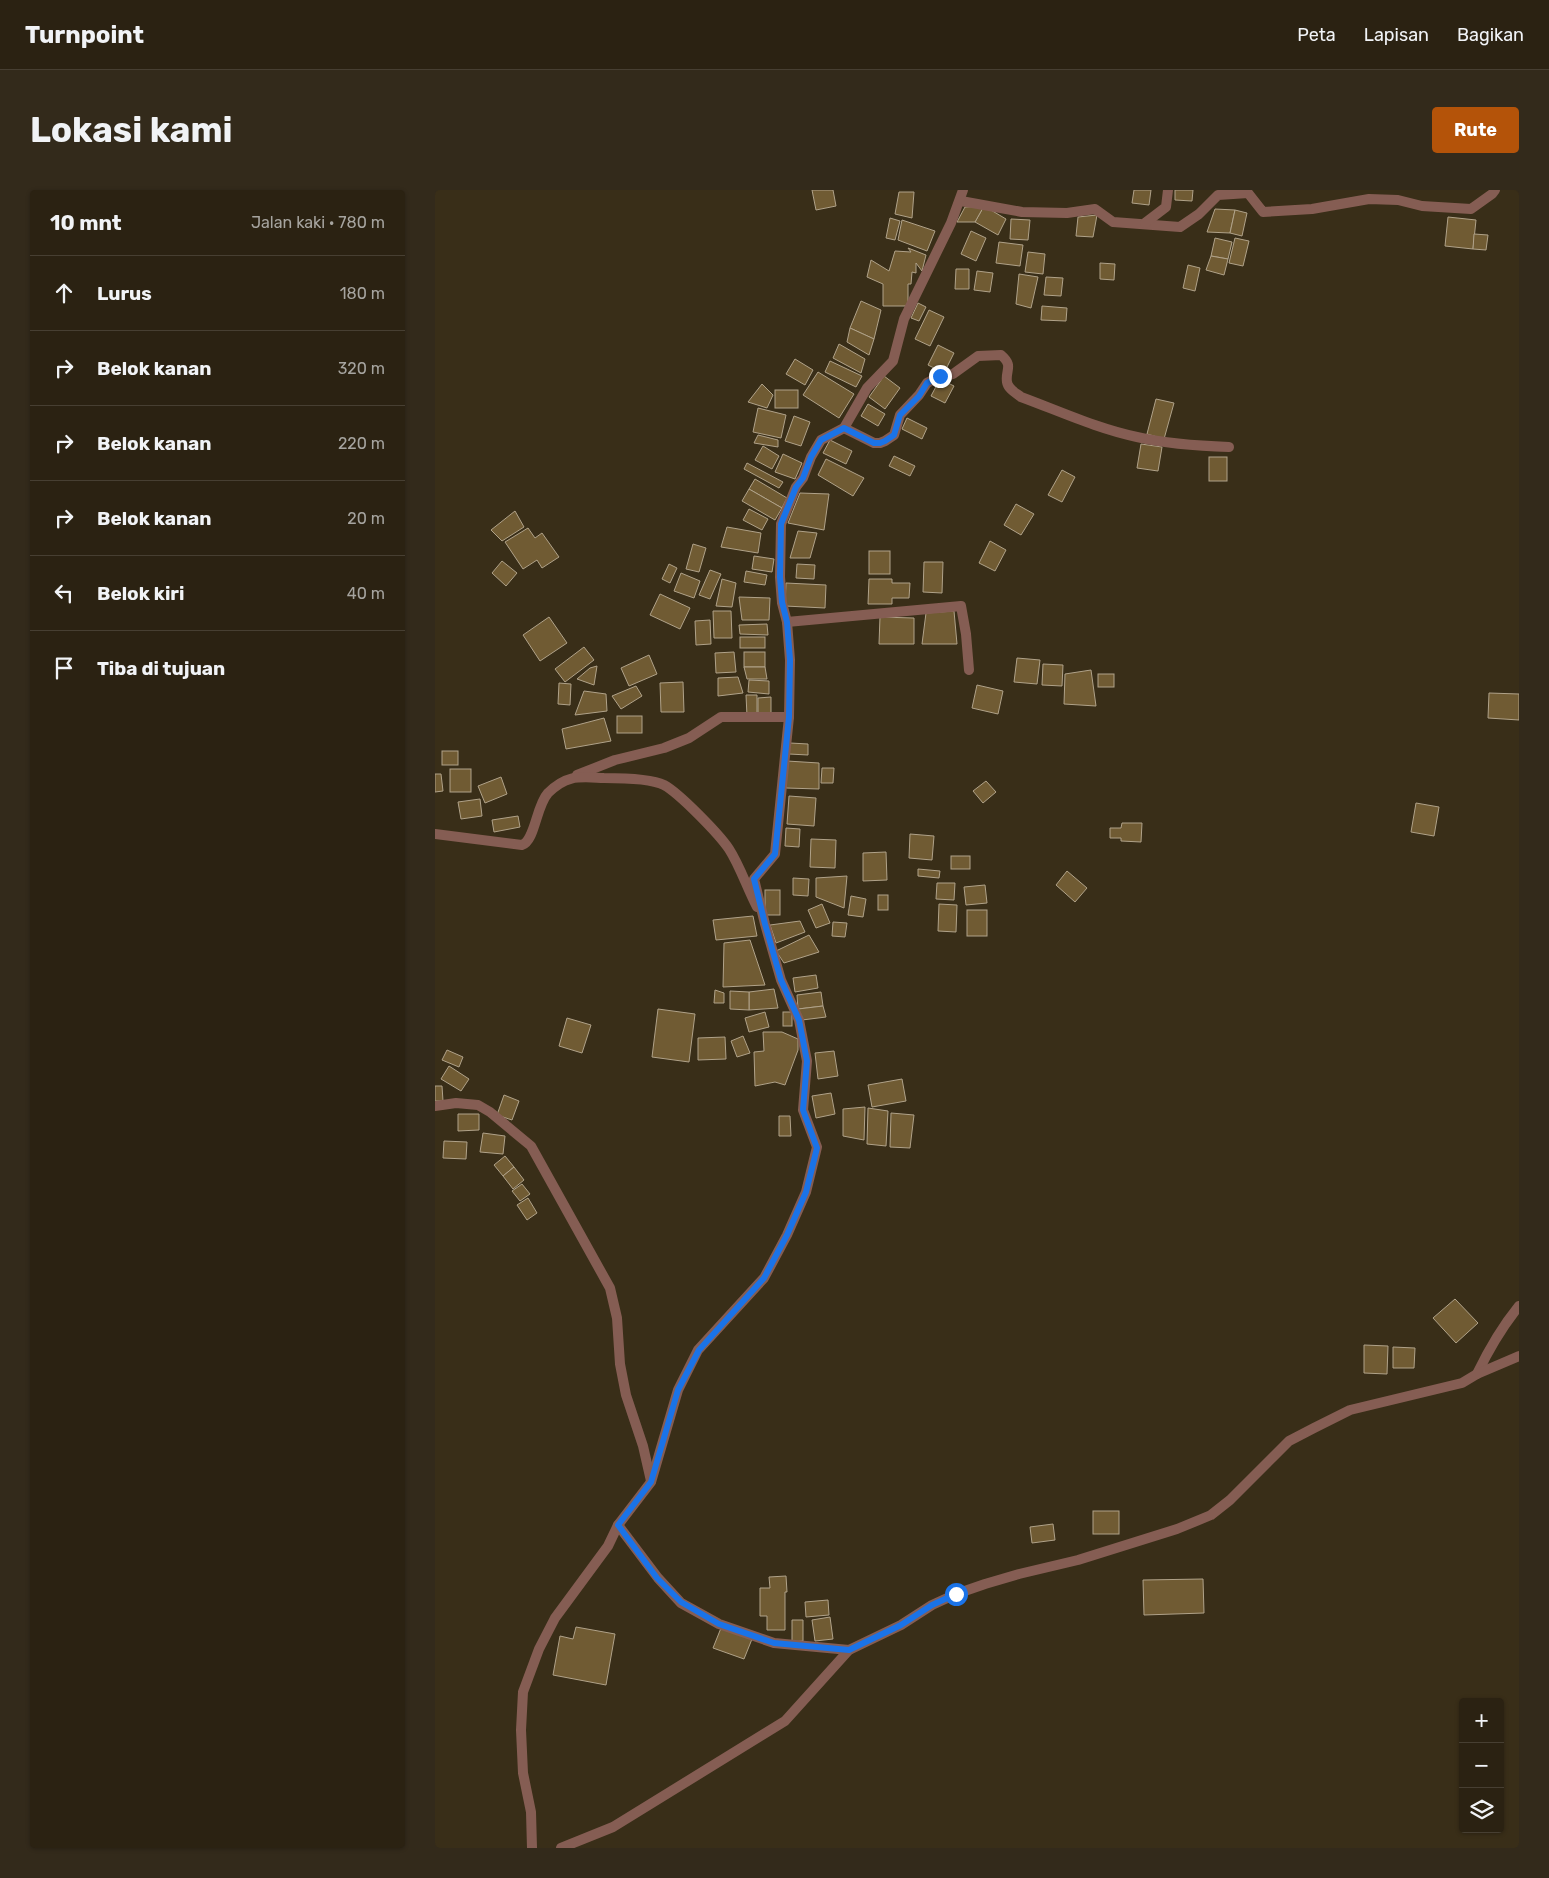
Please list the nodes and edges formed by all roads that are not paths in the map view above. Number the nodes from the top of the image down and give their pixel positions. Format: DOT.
graph roads {
  1 [pos="963,190"];
  2 [pos="1167,190"];
  3 [pos="1495,190"];
  4 [pos="961,201"];
  5 [pos="1145,224"];
  6 [pos="844,428"];
  7 [pos="1229,447"];
  8 [pos="787,622"];
  9 [pos="969,670"];
  10 [pos="789,717"];
  11 [pos="571,777"];
  12 [pos="435,834"];
  13 [pos="765,924"];
  14 [pos="435,1106"];
  15 [pos="1519,1306"];
  16 [pos="1519,1356"];
  17 [pos="1477,1374"];
  18 [pos="651,1482"];
  19 [pos="618,1525"];
  20 [pos="849,1650"];
  21 [pos="532,1848"];
  22 [pos="561,1848"];
  1 -- 4 [label="street"];
  2 -- 5 [label="street"];
  3 -- 5 [label="street"];
  4 -- 5 [label="street"];
  4 -- 6 [label="street"];
  6 -- 7 [label="street"];
  6 -- 8 [label="street"];
  8 -- 9 [label="street"];
  8 -- 10 [label="street"];
  10 -- 11 [label="street"];
  10 -- 13 [label="street"];
  11 -- 12 [label="street"];
  11 -- 13 [label="street"];
  13 -- 18 [label="street"];
  14 -- 18 [label="street"];
  15 -- 17 [label="street"];
  16 -- 17 [label="street"];
  17 -- 20 [label="street"];
  18 -- 19 [label="street"];
  19 -- 20 [label="street"];
  19 -- 21 [label="street"];
  20 -- 22 [label="street"];
}
